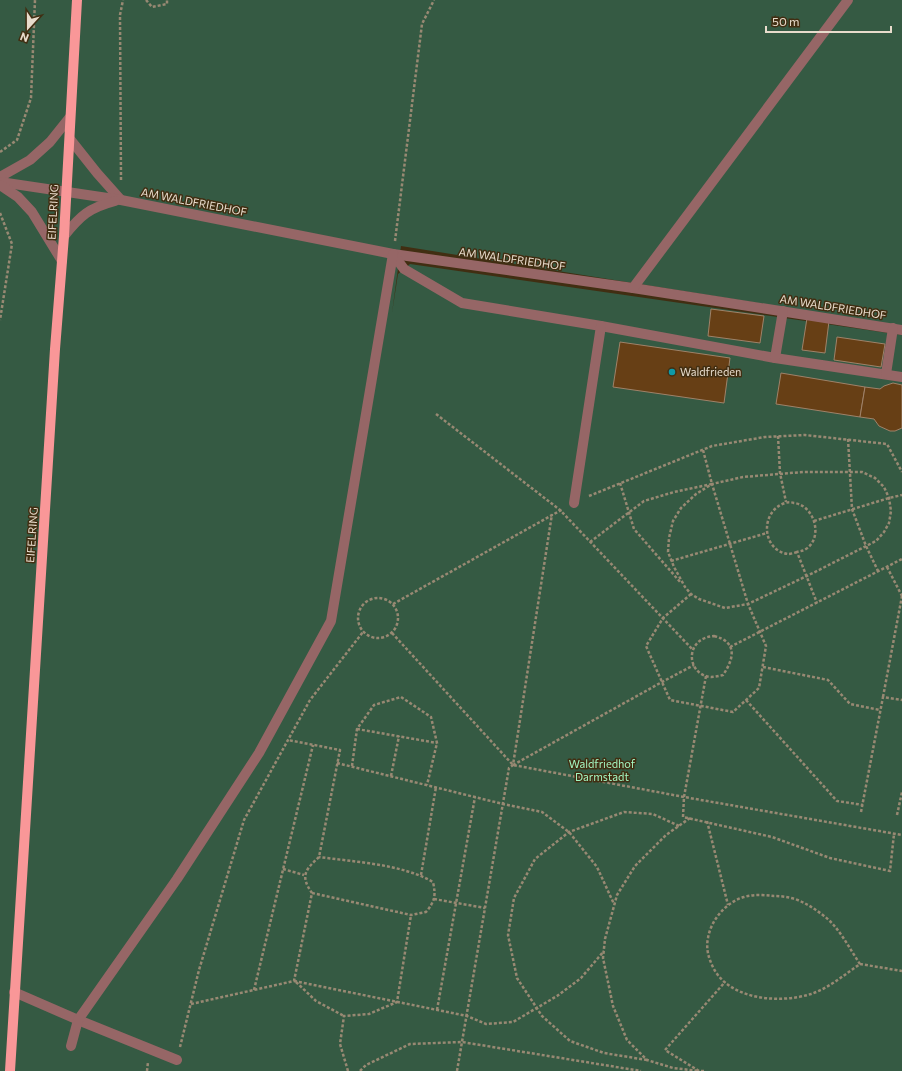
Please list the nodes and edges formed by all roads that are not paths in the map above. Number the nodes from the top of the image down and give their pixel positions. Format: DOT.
graph roads {
  1 [pos="77,0"];
  2 [pos="848,0"];
  3 [pos="70,116"];
  4 [pos="70,139"];
  5 [pos="0,177"];
  6 [pos="0,182"];
  7 [pos="0,185"];
  8 [pos="66,192"];
  9 [pos="121,200"];
  10 [pos="64,236"];
  11 [pos="393,254"];
  12 [pos="62,261"];
  13 [pos="633,288"];
  14 [pos="783,311"];
  15 [pos="601,326"];
  16 [pos="897,329"];
  17 [pos="775,358"];
  18 [pos="886,374"];
  19 [pos="902,377"];
  20 [pos="574,504"];
  21 [pos="14,992"];
  22 [pos="78,1020"];
  23 [pos="71,1046"];
  24 [pos="177,1060"];
  25 [pos="10,1071"];
  1 -- 3 [label="main road, EIFELRING"];
  2 -- 13 [label="street"];
  3 -- 4 [label="main road, EIFELRING"];
  3 -- 5 [label="street"];
  4 -- 8 [label="main road, EIFELRING"];
  4 -- 9 [label="street"];
  6 -- 8 [label="street, AM WALDFRIEDHOF"];
  7 -- 12 [label="street"];
  8 -- 9 [label="street, AM WALDFRIEDHOF"];
  8 -- 10 [label="main road, EIFELRING"];
  9 -- 10 [label="street, AM WALDFRIEDHOF"];
  9 -- 11 [label="street, AM WALDFRIEDHOF"];
  10 -- 12 [label="main road, EIFELRING"];
  11 -- 13 [label="street, AM WALDFRIEDHOF"];
  11 -- 15 [label="street"];
  11 -- 22 [label="street"];
  12 -- 21 [label="main road, EIFELRING"];
  13 -- 14 [label="street, AM WALDFRIEDHOF"];
  14 -- 16 [label="street, AM WALDFRIEDHOF"];
  14 -- 17 [label="street"];
  15 -- 17 [label="street"];
  15 -- 20 [label="street"];
  16 -- 18 [label="street"];
  17 -- 18 [label="street"];
  18 -- 19 [label="street"];
  21 -- 22 [label="street"];
  21 -- 25 [label="main road, EIFELRING"];
  22 -- 23 [label="street"];
  22 -- 24 [label="street"];
}
